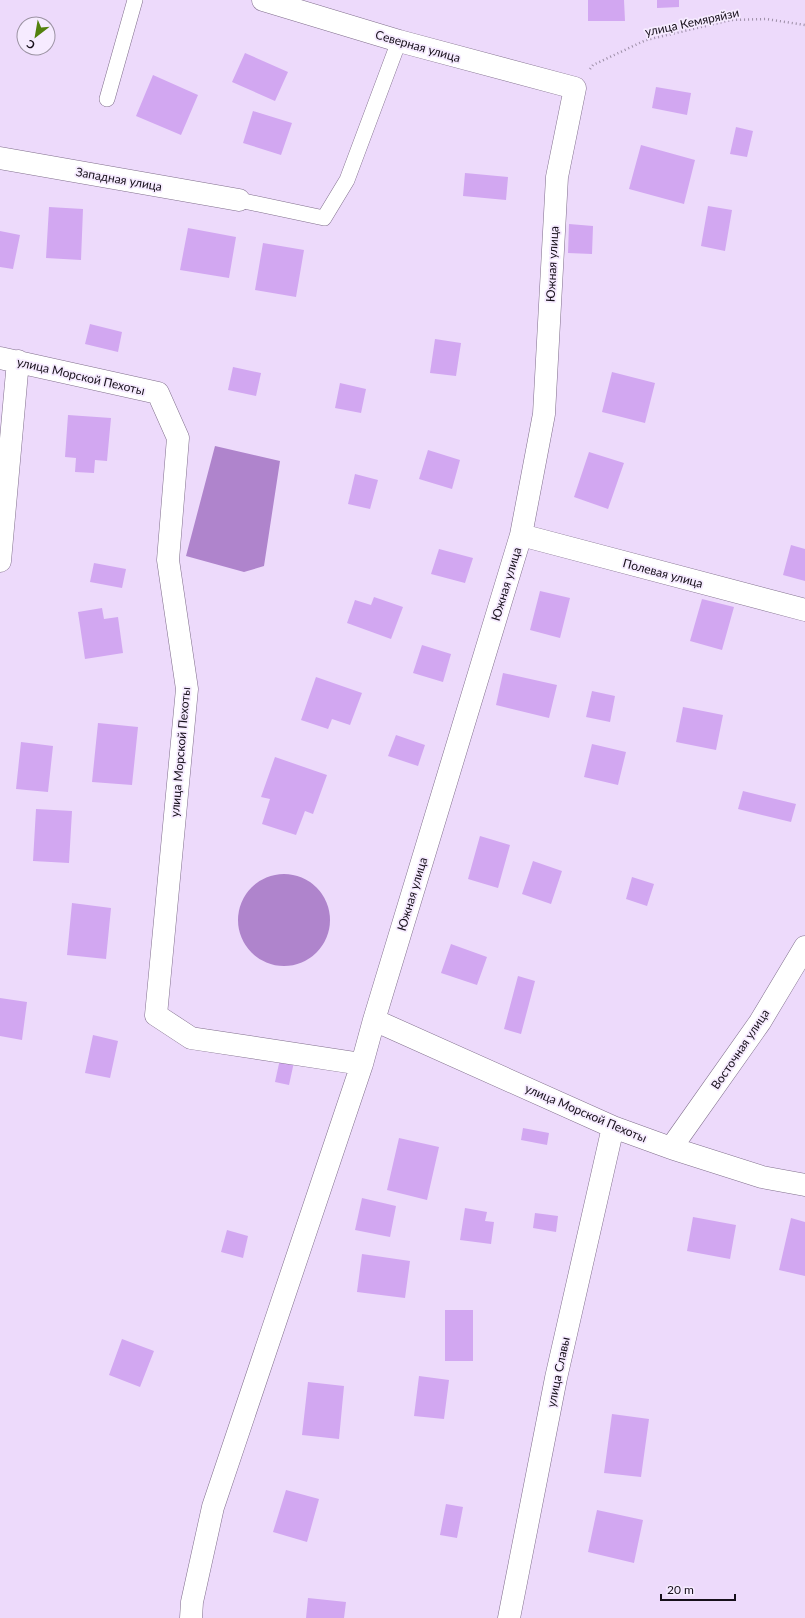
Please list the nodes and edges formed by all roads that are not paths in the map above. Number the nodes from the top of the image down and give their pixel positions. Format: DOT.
graph roads {
  1 [pos="135,0"];
  2 [pos="263,0"];
  3 [pos="399,41"];
  4 [pos="575,88"];
  5 [pos="107,99"];
  6 [pos="0,158"];
  7 [pos="239,200"];
  8 [pos="9,359"];
  9 [pos="521,535"];
  10 [pos="0,561"];
  11 [pos="805,610"];
  12 [pos="805,947"];
  13 [pos="374,1020"];
  14 [pos="362,1064"];
  15 [pos="613,1127"];
  16 [pos="672,1148"];
  17 [pos="805,1185"];
  18 [pos="191,1618"];
  19 [pos="509,1618"];
  1 -- 5 [label="lane"];
  2 -- 3 [label="street, Северная улица"];
  3 -- 4 [label="street, Северная улица"];
  3 -- 7 [label="lane"];
  4 -- 9 [label="street, Южная улица"];
  6 -- 7 [label="street, Западная улица"];
  8 -- 10 [label="street"];
  8 -- 14 [label="street, улица Морской Пехоты"];
  9 -- 11 [label="street, Полевая улица"];
  9 -- 13 [label="street, Южная улица"];
  12 -- 16 [label="street, Восточная улица"];
  13 -- 14 [label="street, Южная улица"];
  13 -- 15 [label="street, улица Морской Пехоты"];
  14 -- 18 [label="street, Южная улица"];
  15 -- 16 [label="street, улица Морской Пехоты"];
  15 -- 19 [label="street, улица Славы"];
  16 -- 17 [label="street, улица Морской Пехоты"];
}
